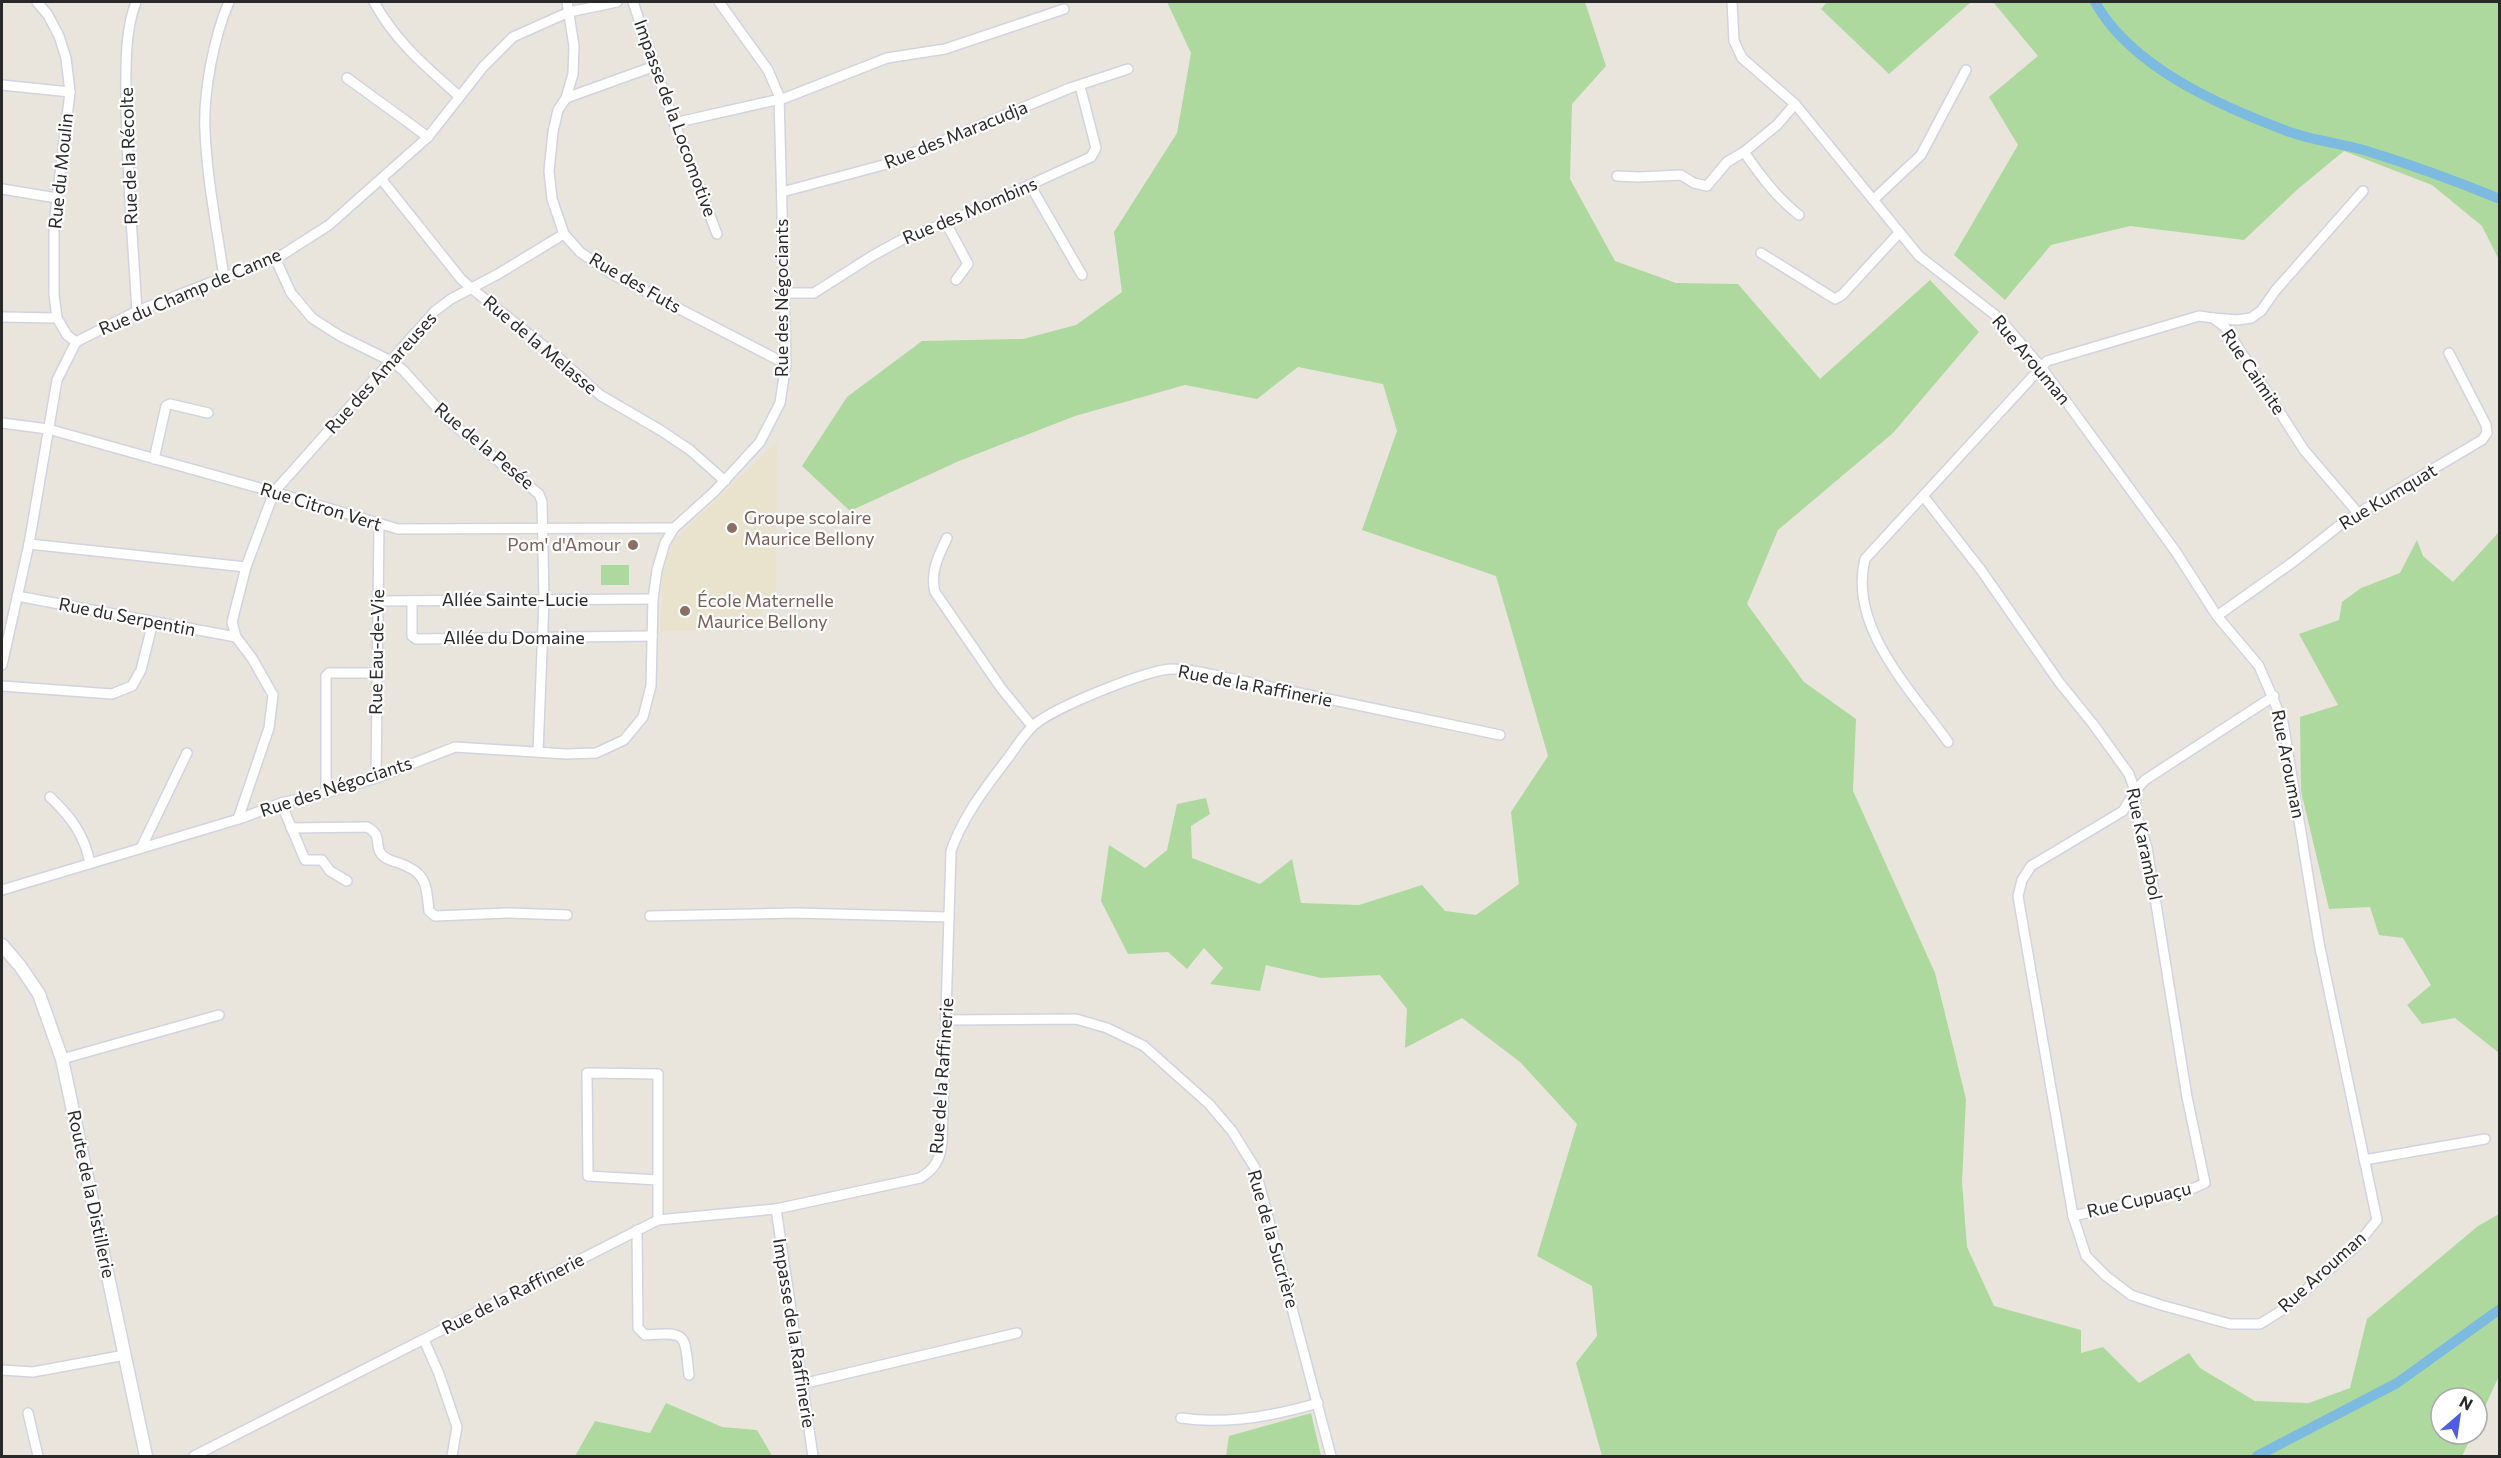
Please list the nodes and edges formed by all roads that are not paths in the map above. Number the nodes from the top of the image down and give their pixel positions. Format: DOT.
graph roads {
  1 [pos="38,2"];
  2 [pos="136,2"];
  3 [pos="229,2"];
  4 [pos="374,2"];
  5 [pos="567,2"];
  6 [pos="617,2"];
  7 [pos="633,2"];
  8 [pos="719,2"];
  9 [pos="1732,2"];
  10 [pos="1064,9"];
  11 [pos="569,12"];
  12 [pos="655,66"];
  13 [pos="1128,69"];
  14 [pos="1966,70"];
  15 [pos="347,78"];
  16 [pos="2,85"];
  17 [pos="1080,86"];
  18 [pos="70,92"];
  19 [pos="459,96"];
  20 [pos="566,98"];
  21 [pos="779,100"];
  22 [pos="1795,104"];
  23 [pos="674,123"];
  24 [pos="428,137"];
  25 [pos="1744,152"];
  26 [pos="1617,176"];
  27 [pos="382,180"];
  28 [pos="1030,185"];
  29 [pos="2,189"];
  30 [pos="2363,191"];
  31 [pos="782,192"];
  32 [pos="57,198"];
  33 [pos="1873,200"];
  34 [pos="1799,215"];
  35 [pos="946,223"];
  36 [pos="564,234"];
  37 [pos="717,234"];
  38 [pos="1899,234"];
  39 [pos="1761,253"];
  40 [pos="275,258"];
  41 [pos="1082,275"];
  42 [pos="224,277"];
  43 [pos="956,280"];
  44 [pos="471,288"];
  45 [pos="784,293"];
  46 [pos="137,311"];
  47 [pos="2,317"];
  48 [pos="57,318"];
  49 [pos="2213,318"];
  50 [pos="75,342"];
  51 [pos="2448,353"];
  52 [pos="391,361"];
  53 [pos="786,364"];
  54 [pos="2041,367"];
  55 [pos="208,413"];
  56 [pos="2,423"];
  57 [pos="48,429"];
  58 [pos="154,459"];
  59 [pos="724,481"];
  60 [pos="274,492"];
  61 [pos="1924,497"];
  62 [pos="2358,513"];
  63 [pos="379,525"];
  64 [pos="674,528"];
  65 [pos="543,529"];
  66 [pos="946,538"];
  67 [pos="29,544"];
  68 [pos="246,567"];
  69 [pos="17,596"];
  70 [pos="653,599"];
  71 [pos="544,600"];
  72 [pos="378,601"];
  73 [pos="412,601"];
  74 [pos="2217,616"];
  75 [pos="153,622"];
  76 [pos="652,636"];
  77 [pos="236,637"];
  78 [pos="543,639"];
  79 [pos="2,664"];
  80 [pos="377,673"];
  81 [pos="2,686"];
  82 [pos="2274,696"];
  83 [pos="1032,726"];
  84 [pos="1500,735"];
  85 [pos="1948,742"];
  86 [pos="538,752"];
  87 [pos="187,753"];
  88 [pos="376,778"];
  89 [pos="2135,791"];
  90 [pos="326,793"];
  91 [pos="50,797"];
  92 [pos="281,803"];
  93 [pos="238,819"];
  94 [pos="291,828"];
  95 [pos="142,846"];
  96 [pos="90,863"];
  97 [pos="347,881"];
  98 [pos="2,890"];
  99 [pos="567,915"];
  100 [pos="650,916"];
  101 [pos="949,917"];
  102 [pos="2,945"];
  103 [pos="219,1015"];
  104 [pos="947,1020"];
  105 [pos="62,1059"];
  106 [pos="2484,1139"];
  107 [pos="2364,1160"];
  108 [pos="658,1180"];
  109 [pos="2205,1184"];
  110 [pos="776,1209"];
  111 [pos="2073,1216"];
  112 [pos="658,1220"];
  113 [pos="638,1230"];
  114 [pos="1017,1333"];
  115 [pos="424,1340"];
  116 [pos="125,1355"];
  117 [pos="2,1370"];
  118 [pos="689,1375"];
  119 [pos="802,1384"];
  120 [pos="1318,1403"];
  121 [pos="28,1413"];
  122 [pos="1181,1418"];
  123 [pos="38,1456"];
  124 [pos="147,1456"];
  125 [pos="194,1456"];
  126 [pos="452,1456"];
  127 [pos="813,1456"];
  128 [pos="1331,1456"];
  1 -- 18 [label="street, Rue du Moulin"];
  2 -- 46 [label="street, Rue de la Récolte"];
  3 -- 42 [label="street"];
  4 -- 19 [label="street"];
  5 -- 11 [label="street, Rue des Futs"];
  6 -- 11 [label="street, Rue du Champ de Canne"];
  7 -- 12 [label="street, Impasse de la Locomotive"];
  8 -- 21 [label="street, Rue des Négociants"];
  9 -- 22 [label="street, Rue Arouman"];
  10 -- 21 [label="street"];
  11 -- 19 [label="street, Rue du Champ de Canne"];
  11 -- 20 [label="street, Rue des Futs"];
  12 -- 20 [label="street"];
  12 -- 23 [label="street, Impasse de la Locomotive"];
  13 -- 17 [label="street, Rue des Maracudja"];
  14 -- 33 [label="street"];
  15 -- 24 [label="street"];
  16 -- 18 [label="street"];
  17 -- 28 [label="street, Rue des Mombins"];
  17 -- 31 [label="street, Rue des Maracudja"];
  18 -- 32 [label="street, Rue du Moulin"];
  19 -- 24 [label="street, Rue du Champ de Canne"];
  20 -- 36 [label="street, Rue des Futs"];
  21 -- 23 [label="street"];
  21 -- 31 [label="street, Rue des Négociants"];
  22 -- 25 [label="street"];
  22 -- 33 [label="street, Rue Arouman"];
  23 -- 37 [label="street, Impasse de la Locomotive"];
  24 -- 27 [label="street, Rue du Champ de Canne"];
  25 -- 26 [label="street"];
  25 -- 34 [label="street"];
  27 -- 40 [label="street, Rue du Champ de Canne"];
  27 -- 44 [label="street, Rue de la Melasse"];
  28 -- 35 [label="street, Rue des Mombins"];
  28 -- 41 [label="street"];
  29 -- 32 [label="street"];
  30 -- 49 [label="street"];
  31 -- 45 [label="street, Rue des Négociants"];
  32 -- 48 [label="street, Rue du Moulin"];
  33 -- 38 [label="street, Rue Arouman"];
  35 -- 43 [label="street"];
  35 -- 45 [label="street, Rue des Mombins"];
  36 -- 44 [label="street, Rue des Amareuses"];
  36 -- 53 [label="street, Rue des Futs"];
  38 -- 39 [label="street"];
  38 -- 54 [label="street, Rue Arouman"];
  40 -- 42 [label="street, Rue du Champ de Canne"];
  40 -- 52 [label="street, Rue de la Pesée"];
  42 -- 46 [label="street, Rue du Champ de Canne"];
  44 -- 52 [label="street, Rue des Amareuses"];
  44 -- 59 [label="street, Rue de la Melasse"];
  45 -- 53 [label="street, Rue des Négociants"];
  46 -- 50 [label="street, Rue du Champ de Canne"];
  47 -- 48 [label="street"];
  48 -- 50 [label="street"];
  49 -- 54 [label="street, Rue Caimite"];
  49 -- 62 [label="street, Rue Caimite"];
  50 -- 57 [label="street"];
  51 -- 62 [label="street, Rue Kumquat"];
  52 -- 60 [label="street, Rue des Amareuses"];
  52 -- 65 [label="street, Rue de la Pesée"];
  53 -- 59 [label="street, Rue des Négociants"];
  54 -- 61 [label="street"];
  54 -- 74 [label="street, Rue Arouman"];
  55 -- 58 [label="street"];
  56 -- 57 [label="street, Rue Citron Vert"];
  57 -- 58 [label="street, Rue Citron Vert"];
  57 -- 67 [label="street"];
  58 -- 60 [label="street, Rue Citron Vert"];
  59 -- 64 [label="street, Rue des Négociants"];
  60 -- 63 [label="street, Rue Citron Vert"];
  60 -- 68 [label="street"];
  61 -- 85 [label="street"];
  61 -- 89 [label="street, Rue Karambol"];
  62 -- 74 [label="street, Rue Kumquat"];
  63 -- 65 [label="street, Rue Citron Vert"];
  63 -- 72 [label="street, Rue Eau-de-Vie"];
  64 -- 65 [label="street, Rue Citron Vert"];
  64 -- 70 [label="street, Rue des Négociants"];
  65 -- 71 [label="street, Rue de la Pesée"];
  66 -- 83 [label="street"];
  67 -- 68 [label="street"];
  67 -- 69 [label="street"];
  68 -- 77 [label="street"];
  69 -- 75 [label="street, Rue du Serpentin"];
  69 -- 79 [label="street"];
  70 -- 71 [label="street, Allée Sainte-Lucie"];
  70 -- 76 [label="street, Rue des Négociants"];
  71 -- 73 [label="street, Allée Sainte-Lucie"];
  71 -- 78 [label="street, Rue de la Pesée"];
  72 -- 73 [label="street, Allée Sainte-Lucie"];
  72 -- 80 [label="street, Rue Eau-de-Vie"];
  73 -- 78 [label="street, Allée du Domaine"];
  74 -- 82 [label="street, Rue Arouman"];
  75 -- 77 [label="street, Rue du Serpentin"];
  75 -- 81 [label="street"];
  76 -- 78 [label="street, Allée du Domaine"];
  76 -- 86 [label="street, Rue des Négociants"];
  77 -- 93 [label="street"];
  78 -- 86 [label="street, Rue de la Pesée"];
  80 -- 88 [label="street, Rue Eau-de-Vie"];
  80 -- 90 [label="street"];
  82 -- 89 [label="street, Rue Arouman"];
  82 -- 107 [label="street, Rue Arouman"];
  83 -- 84 [label="street, Rue de la Raffinerie"];
  83 -- 101 [label="street, Rue de la Raffinerie"];
  86 -- 88 [label="street, Rue des Négociants"];
  87 -- 95 [label="street"];
  88 -- 90 [label="street, Rue des Négociants"];
  89 -- 109 [label="street, Rue Karambol"];
  89 -- 111 [label="street, Rue Arouman"];
  90 -- 92 [label="street, Rue des Négociants"];
  91 -- 96 [label="street"];
  92 -- 93 [label="street, Rue des Négociants"];
  92 -- 94 [label="street"];
  93 -- 95 [label="street, Rue des Négociants"];
  94 -- 97 [label="street"];
  94 -- 99 [label="street"];
  95 -- 96 [label="street, Rue des Négociants"];
  96 -- 98 [label="street, Rue des Négociants"];
  100 -- 101 [label="street"];
  101 -- 104 [label="street, Rue de la Raffinerie"];
  102 -- 105 [label="street, Route de la Distillerie"];
  103 -- 105 [label="street"];
  104 -- 110 [label="street, Rue de la Raffinerie"];
  104 -- 120 [label="street, Rue de la Sucrière"];
  105 -- 116 [label="street, Route de la Distillerie"];
  106 -- 107 [label="street"];
  107 -- 111 [label="street, Rue Arouman"];
  108 -- 108 [label="street"];
  108 -- 112 [label="street"];
  109 -- 111 [label="street, Rue Cupuaçu"];
  110 -- 112 [label="street, Rue de la Raffinerie"];
  110 -- 119 [label="street, Impasse de la Raffinerie"];
  112 -- 113 [label="street, Rue de la Raffinerie"];
  113 -- 115 [label="street, Rue de la Raffinerie"];
  113 -- 118 [label="street"];
  114 -- 119 [label="street"];
  115 -- 125 [label="street, Rue de la Raffinerie"];
  115 -- 126 [label="street"];
  116 -- 117 [label="street"];
  116 -- 124 [label="street, Route de la Distillerie"];
  119 -- 127 [label="street, Impasse de la Raffinerie"];
  120 -- 122 [label="street"];
  120 -- 128 [label="street, Rue de la Sucrière"];
  121 -- 123 [label="street"];
}
